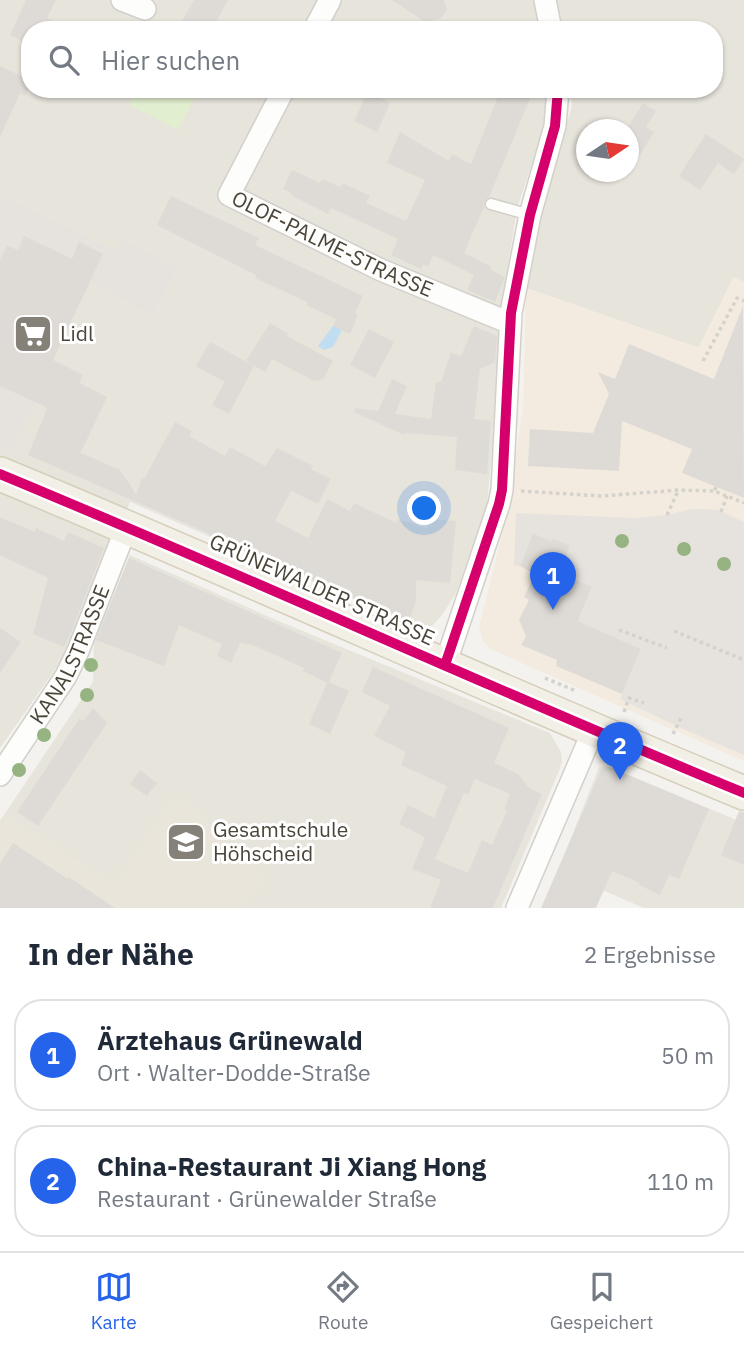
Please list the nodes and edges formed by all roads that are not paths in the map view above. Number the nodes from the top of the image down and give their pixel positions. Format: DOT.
graph roads {
  1 [pos="122,0"];
  2 [pos="330,0"];
  3 [pos="545,0"];
  4 [pos="145,9"];
  5 [pos="319,21"];
  6 [pos="549,21"];
  7 [pos="279,98"];
  8 [pos="557,98"];
  9 [pos="491,204"];
  10 [pos="530,215"];
  11 [pos="510,323"];
  12 [pos="0,474"];
  13 [pos="127,526"];
  14 [pos="445,665"];
  15 [pos="593,731"];
  16 [pos="0,775"];
  17 [pos="744,793"];
  18 [pos="517,908"];
  1 -- 4 [label="street"];
  2 -- 5 [label="street"];
  3 -- 6 [label="street"];
  7 -- 11 [label="street, OLOF-PALME-STRASSE"];
  8 -- 10 [label="street"];
  9 -- 10 [label="lane"];
  10 -- 11 [label="street"];
  11 -- 14 [label="street"];
  12 -- 13 [label="main road, GRÜNEWALDER STRASSE"];
  13 -- 14 [label="main road, GRÜNEWALDER STRASSE"];
  13 -- 16 [label="street, KANALSTRASSE"];
  14 -- 15 [label="main road, GRÜNEWALDER STRASSE"];
  15 -- 17 [label="main road, GRÜNEWALDER STRASSE"];
  15 -- 18 [label="street"];
}
